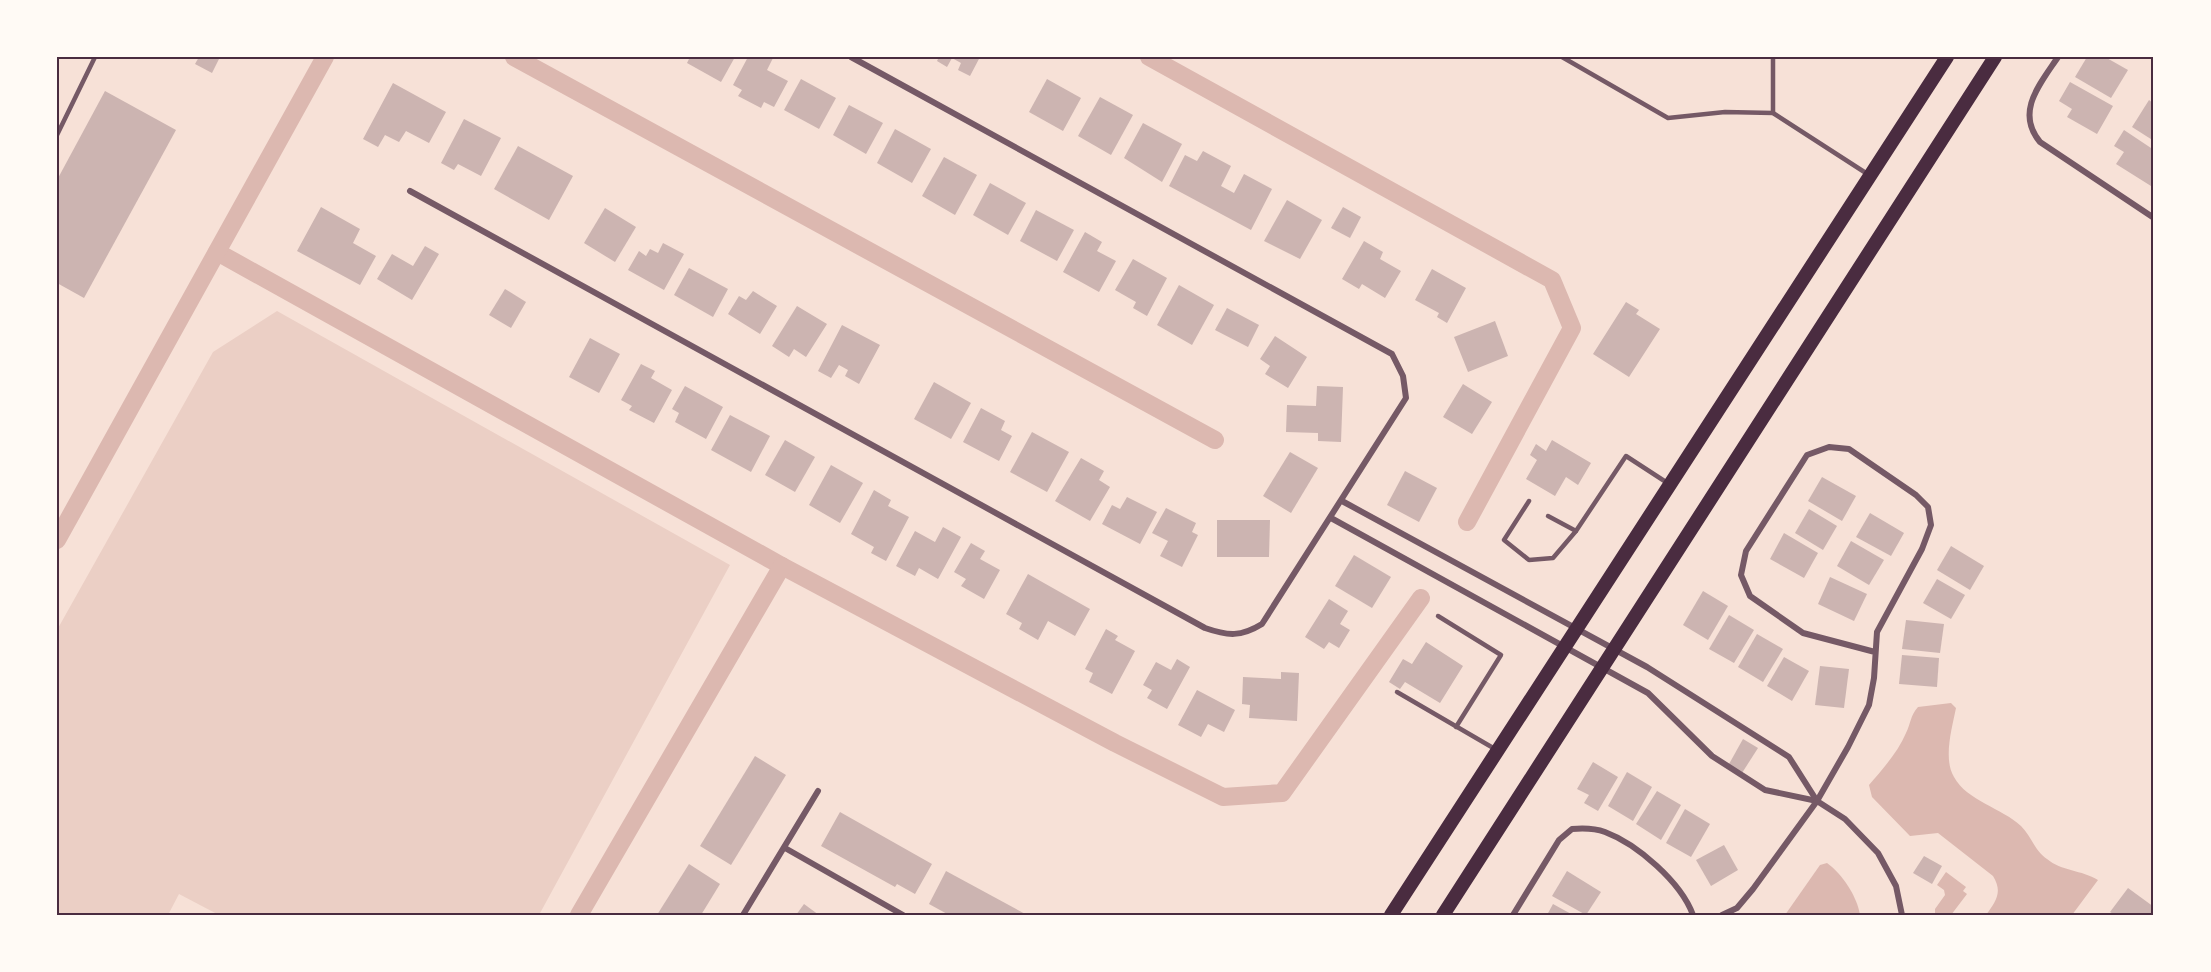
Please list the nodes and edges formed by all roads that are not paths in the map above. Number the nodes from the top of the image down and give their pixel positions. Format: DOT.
graph roads {
  1 [pos="95,57"];
  2 [pos="851,57"];
  3 [pos="1562,57"];
  4 [pos="1773,57"];
  5 [pos="1947,57"];
  6 [pos="1995,57"];
  7 [pos="2058,57"];
  8 [pos="1773,113"];
  9 [pos="57,135"];
  10 [pos="1871,177"];
  11 [pos="410,191"];
  12 [pos="2154,218"];
  13 [pos="1671,485"];
  14 [pos="1342,501"];
  15 [pos="1529,501"];
  16 [pos="1548,516"];
  17 [pos="1331,518"];
  18 [pos="1576,531"];
  19 [pos="1438,616"];
  20 [pos="1578,628"];
  21 [pos="1566,646"];
  22 [pos="1614,648"];
  23 [pos="1875,652"];
  24 [pos="1602,667"];
  25 [pos="1397,692"];
  26 [pos="1456,727"];
  27 [pos="1498,751"];
  28 [pos="818,791"];
  29 [pos="1817,801"];
  30 [pos="785,848"];
  31 [pos="743,915"];
  32 [pos="903,915"];
  33 [pos="1391,915"];
  34 [pos="1443,915"];
  35 [pos="1513,915"];
  36 [pos="1693,915"];
  37 [pos="1722,915"];
  38 [pos="1902,915"];
  1 -- 9 [label="lane"];
  2 -- 14 [label="street"];
  3 -- 8 [label="lane"];
  4 -- 8 [label="lane"];
  5 -- 10 [label="main road"];
  6 -- 22 [label="main road"];
  7 -- 12 [label="street"];
  8 -- 10 [label="lane"];
  10 -- 13 [label="main road"];
  11 -- 17 [label="street"];
  13 -- 18 [label="lane"];
  13 -- 20 [label="main road"];
  14 -- 17 [label="street"];
  14 -- 20 [label="street"];
  15 -- 18 [label="lane"];
  16 -- 18 [label="lane"];
  17 -- 21 [label="street"];
  19 -- 26 [label="lane"];
  20 -- 21 [label="main road"];
  20 -- 22 [label="street"];
  21 -- 24 [label="street"];
  21 -- 27 [label="main road"];
  22 -- 24 [label="main road"];
  22 -- 29 [label="street"];
  23 -- 23 [label="street"];
  23 -- 29 [label="street"];
  24 -- 29 [label="street"];
  24 -- 34 [label="main road"];
  25 -- 26 [label="lane"];
  26 -- 27 [label="lane"];
  27 -- 33 [label="main road"];
  28 -- 30 [label="street"];
  29 -- 37 [label="street"];
  29 -- 38 [label="street"];
  30 -- 31 [label="street"];
  30 -- 32 [label="street"];
  35 -- 36 [label="street"];
}
